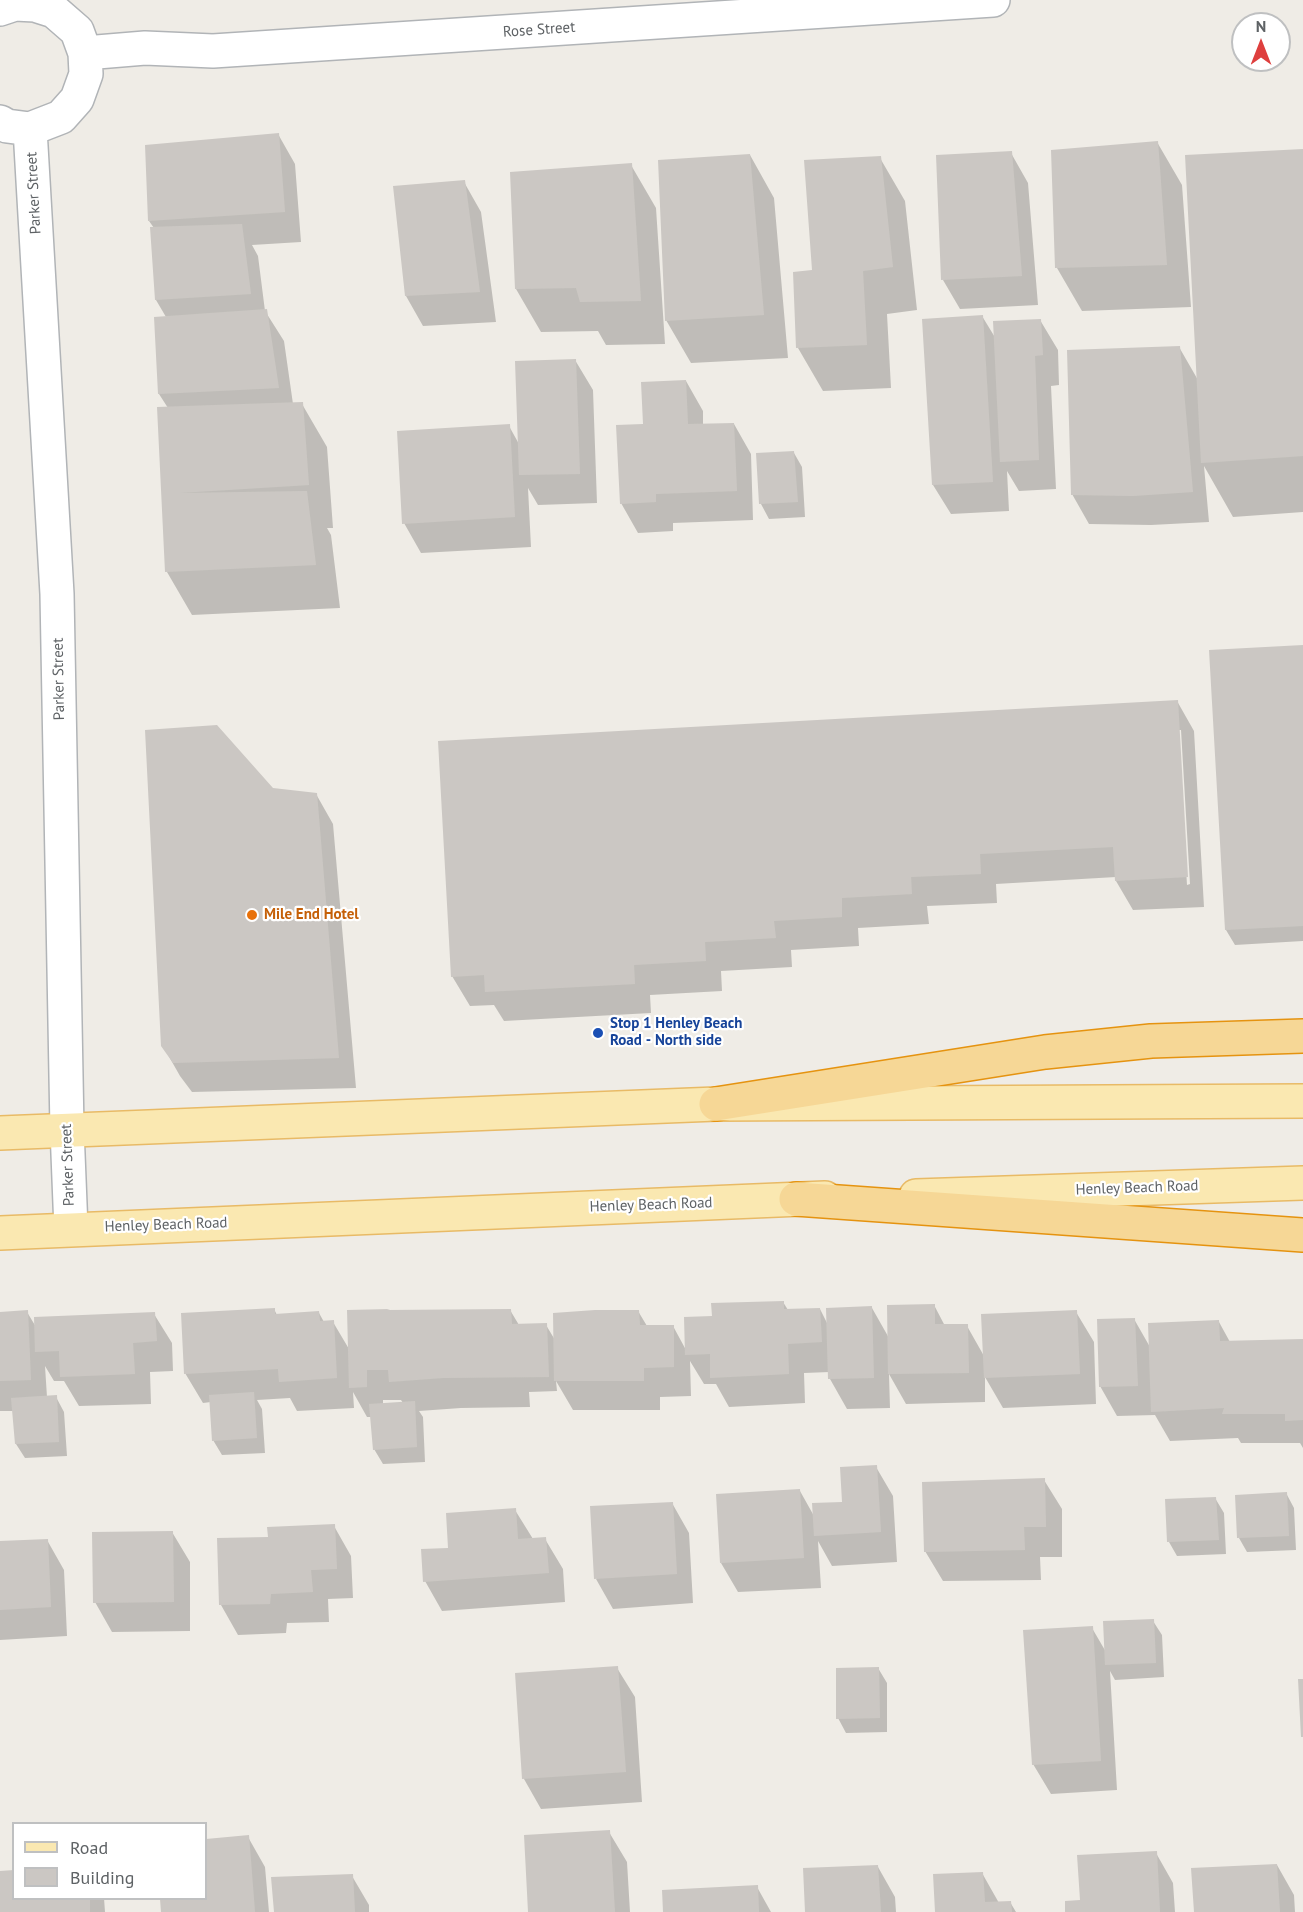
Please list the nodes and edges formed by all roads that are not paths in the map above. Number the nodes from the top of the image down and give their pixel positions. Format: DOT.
graph roads {
  1 [pos="993,0"];
  2 [pos="10,4"];
  3 [pos="85,53"];
  4 [pos="15,125"];
  5 [pos="1303,1036"];
  6 [pos="1303,1101"];
  7 [pos="716,1104"];
  8 [pos="67,1129"];
  9 [pos="0,1132"];
  10 [pos="1303,1183"];
  11 [pos="796,1199"];
  12 [pos="71,1229"];
  13 [pos="0,1233"];
  14 [pos="1303,1235"];
  1 -- 3 [label="street, Rose Street"];
  2 -- 3 [label="street"];
  3 -- 4 [label="street"];
  4 -- 8 [label="street, Parker Street"];
  5 -- 7 [label="highway"];
  6 -- 7 [label="main road"];
  7 -- 8 [label="main road"];
  8 -- 9 [label="main road"];
  8 -- 12 [label="street, Parker Street"];
  10 -- 11 [label="main road, Henley Beach Road"];
  11 -- 12 [label="main road, Henley Beach Road"];
  11 -- 14 [label="highway"];
  12 -- 13 [label="main road, Henley Beach Road"];
}
